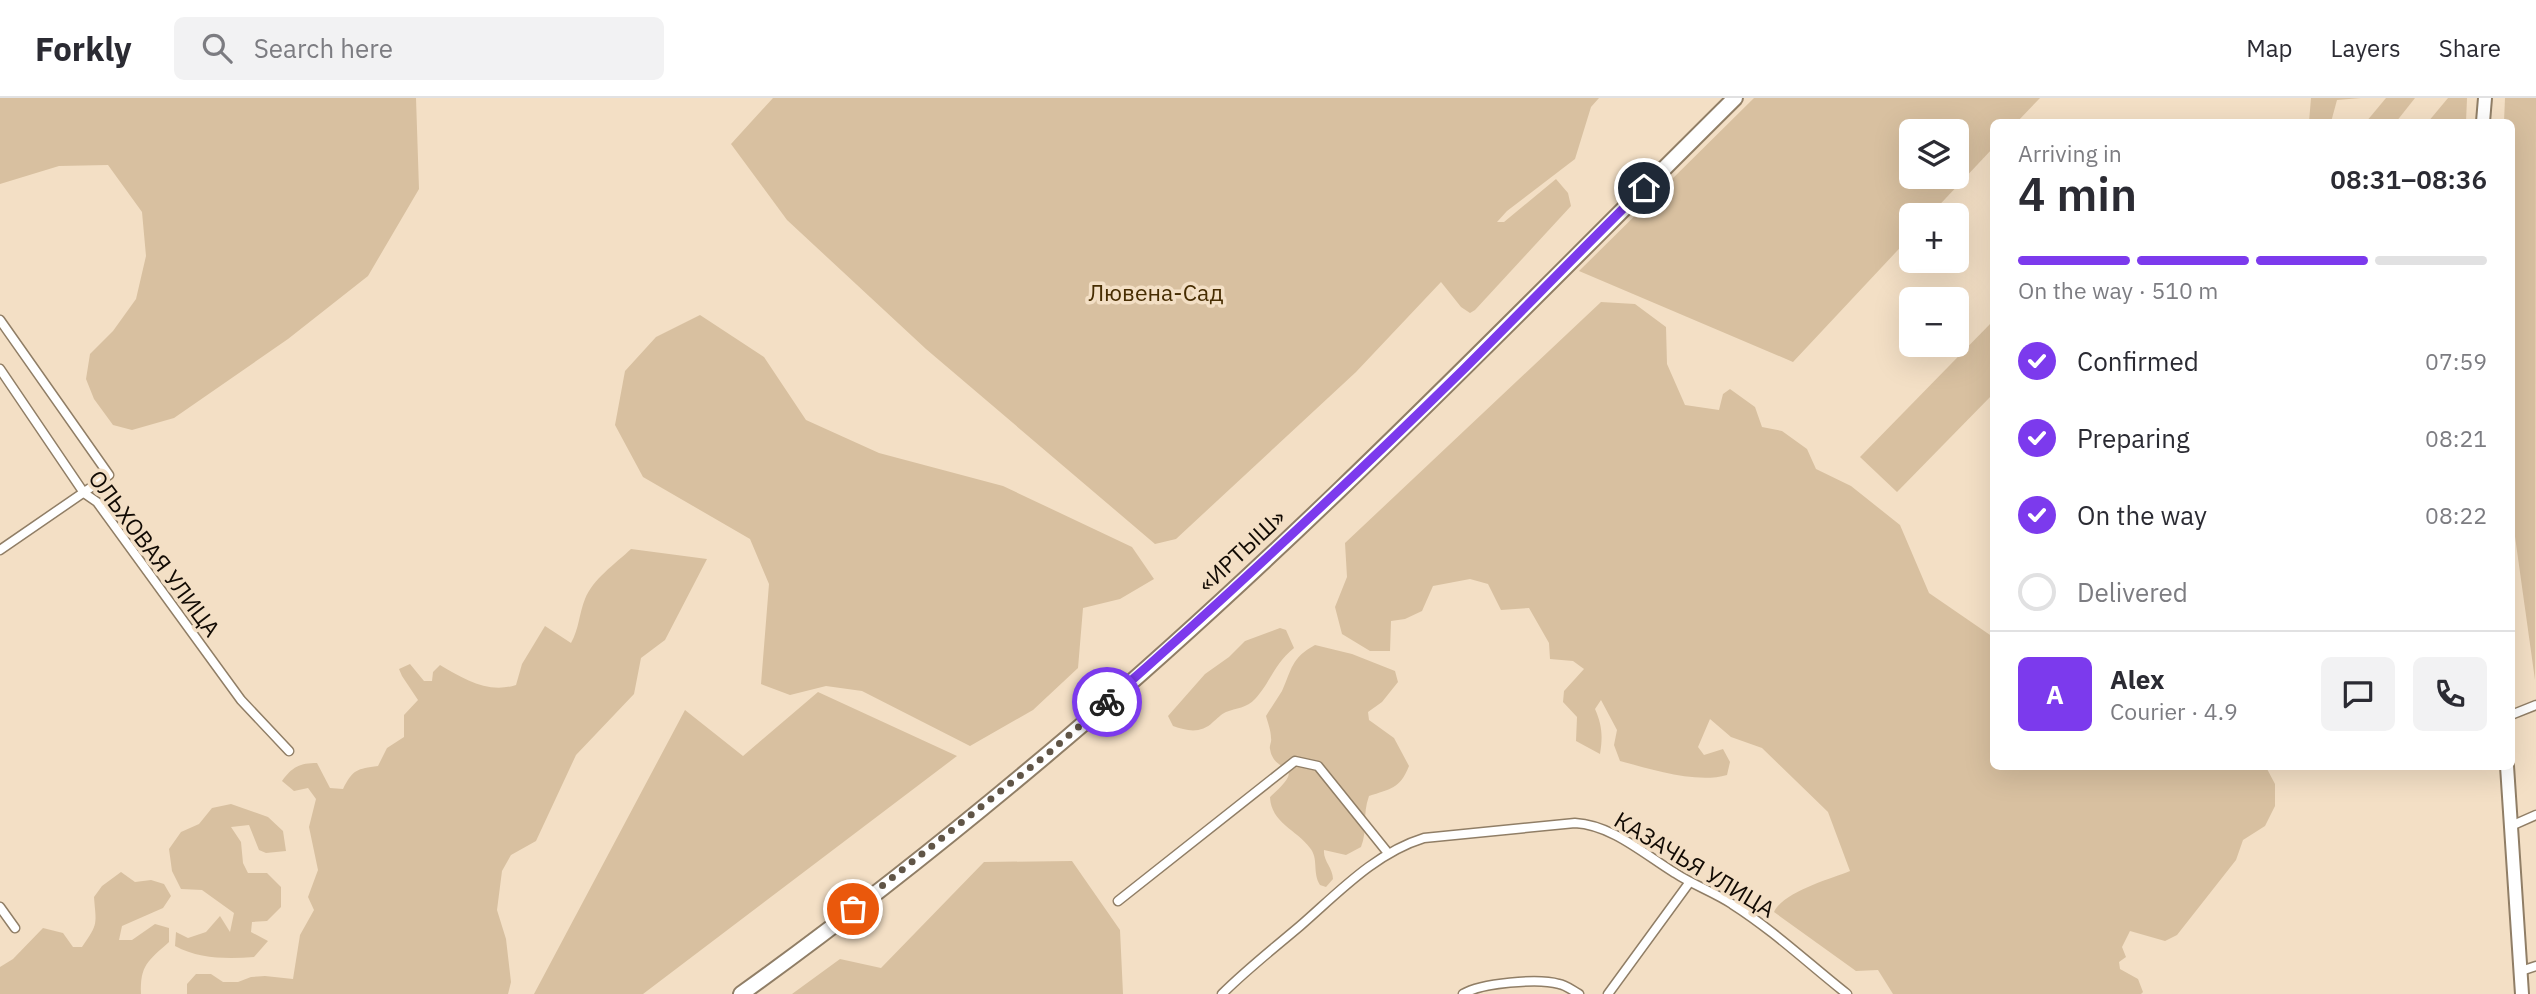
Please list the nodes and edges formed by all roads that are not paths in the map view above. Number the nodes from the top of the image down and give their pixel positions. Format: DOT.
graph roads {
  1 [pos="1735,98"];
  2 [pos="2485,98"];
  3 [pos="2483,119"];
  4 [pos="0,320"];
  5 [pos="0,369"];
  6 [pos="84,493"];
  7 [pos="0,550"];
  8 [pos="2536,705"];
  9 [pos="2515,713"];
  10 [pos="289,751"];
  11 [pos="2507,770"];
  12 [pos="2536,816"];
  13 [pos="2511,827"];
  14 [pos="1388,853"];
  15 [pos="1689,883"];
  16 [pos="1118,901"];
  17 [pos="0,907"];
  18 [pos="15,928"];
  19 [pos="2536,965"];
  20 [pos="2521,971"];
  21 [pos="741,994"];
  22 [pos="1222,994"];
  23 [pos="1463,994"];
  24 [pos="1579,994"];
  25 [pos="1608,994"];
  26 [pos="1847,994"];
  27 [pos="2522,994"];
  1 -- 21 [label="highway, «ИРТЫШ»"];
  2 -- 3 [label="main road"];
  4 -- 6 [label="street"];
  5 -- 6 [label="street, ОЛЬХОВАЯ УЛИЦА"];
  6 -- 7 [label="street"];
  6 -- 10 [label="street, ОЛЬХОВАЯ УЛИЦА"];
  8 -- 9 [label="street"];
  11 -- 13 [label="main road"];
  12 -- 13 [label="street"];
  13 -- 20 [label="main road"];
  14 -- 15 [label="street, КАЗАЧЬЯ УЛИЦА"];
  14 -- 16 [label="street"];
  14 -- 22 [label="street, КАЗАЧЬЯ УЛИЦА"];
  15 -- 25 [label="street"];
  15 -- 26 [label="street, КАЗАЧЬЯ УЛИЦА"];
  17 -- 18 [label="street"];
  19 -- 20 [label="street"];
  20 -- 27 [label="main road"];
  23 -- 24 [label="street"];
}
